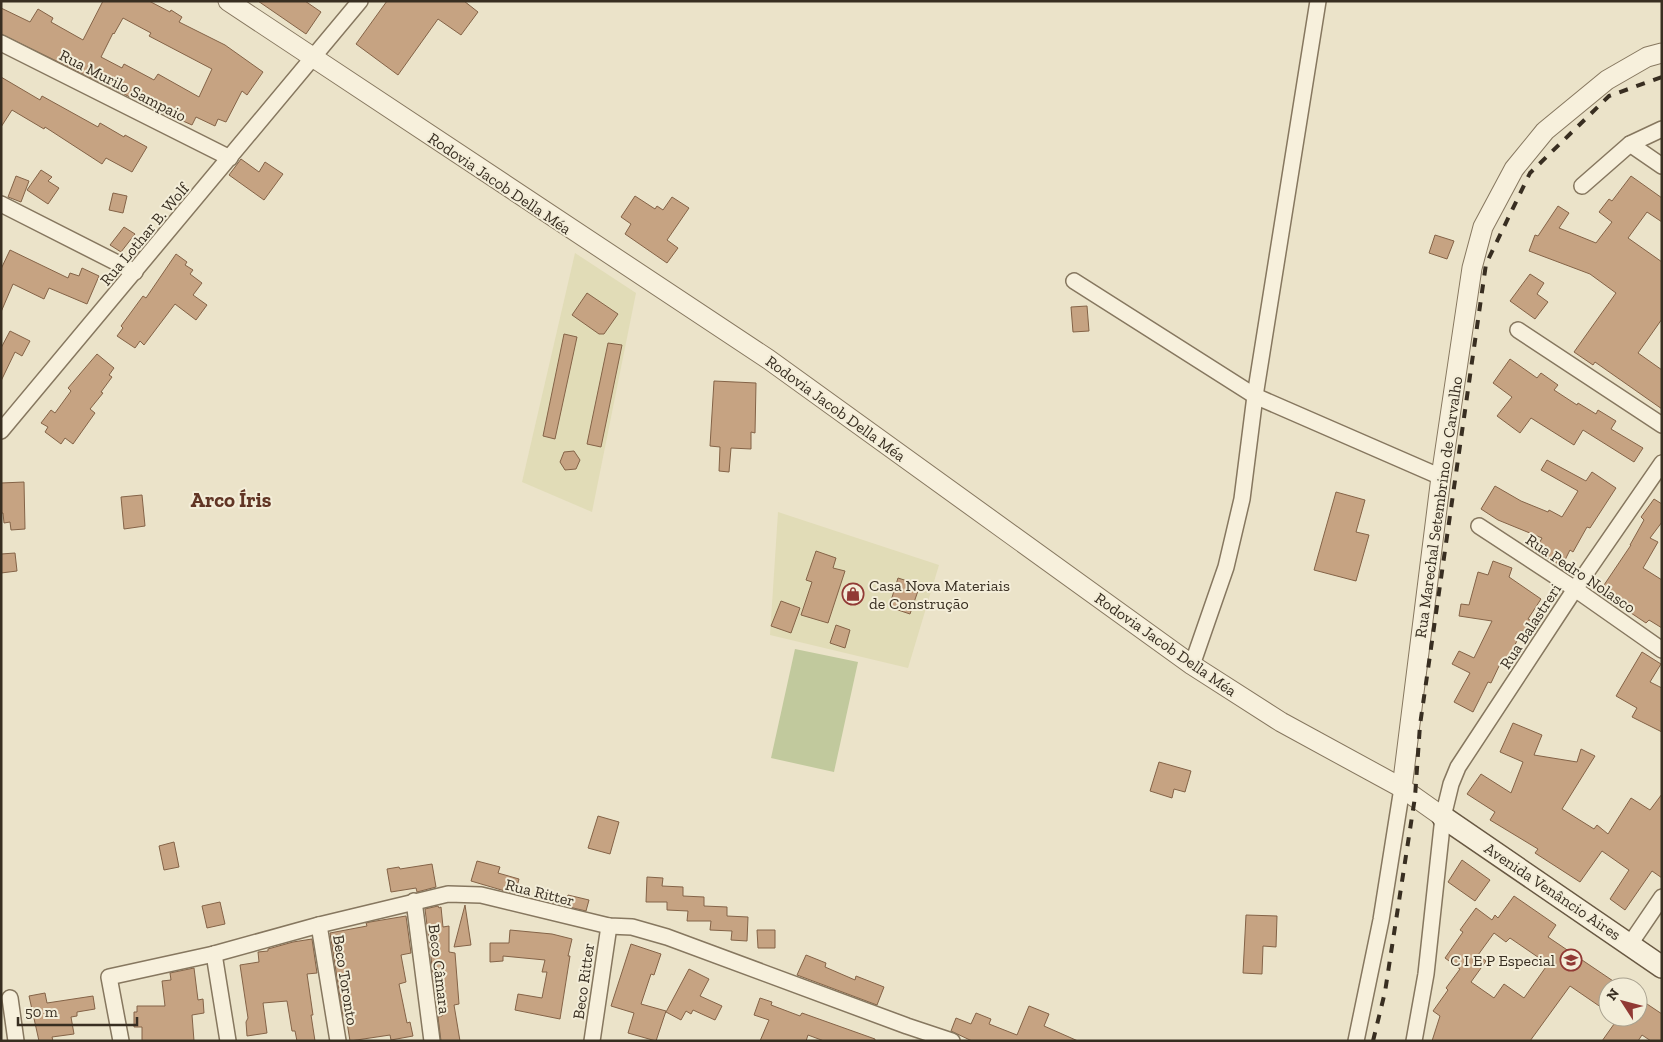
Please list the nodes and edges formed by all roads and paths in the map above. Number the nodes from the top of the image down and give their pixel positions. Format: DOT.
graph roads {
  1 [pos="228,1"];
  2 [pos="360,1"];
  3 [pos="1318,1"];
  4 [pos="1,43"];
  5 [pos="1662,53"];
  6 [pos="312,58"];
  7 [pos="1662,129"];
  8 [pos="1630,144"];
  9 [pos="230,158"];
  10 [pos="1662,166"];
  11 [pos="1582,186"];
  12 [pos="1,204"];
  13 [pos="135,272"];
  14 [pos="1074,281"];
  15 [pos="1518,330"];
  16 [pos="1255,396"];
  17 [pos="1662,425"];
  18 [pos="2,429"];
  19 [pos="1662,463"];
  20 [pos="1441,477"];
  21 [pos="1479,526"];
  22 [pos="1575,589"];
  23 [pos="1662,650"];
  24 [pos="1192,665"];
  25 [pos="1402,788"];
  26 [pos="1443,817"];
  27 [pos="1662,897"];
  28 [pos="414,901"];
  29 [pos="319,925"];
  30 [pos="609,926"];
  31 [pos="1630,944"];
  32 [pos="214,954"];
  33 [pos="1662,967"];
  34 [pos="10,998"];
  35 [pos="16,1041"];
  36 [pos="121,1041"];
  37 [pos="228,1041"];
  38 [pos="338,1041"];
  39 [pos="432,1041"];
  40 [pos="592,1041"];
  41 [pos="952,1041"];
  42 [pos="1356,1041"];
  43 [pos="1414,1041"];
  1 -- 6 [label="street, Rodovia Jacob Della Méa"];
  2 -- 6 [label="street, Rua Lothar B. Wolf"];
  3 -- 16 [label="street"];
  4 -- 9 [label="street, Rua Murilo Sampaio"];
  5 -- 20 [label="street, Rua Marechal Setembrino de Carvalho"];
  6 -- 9 [label="street, Rua Lothar B. Wolf"];
  6 -- 24 [label="street, Rodovia Jacob Della Méa"];
  7 -- 8 [label="street"];
  8 -- 10 [label="street"];
  8 -- 11 [label="street"];
  9 -- 13 [label="street, Rua Lothar B. Wolf"];
  12 -- 13 [label="street"];
  13 -- 18 [label="street, Rua Lothar B. Wolf"];
  14 -- 16 [label="street"];
  15 -- 17 [label="street"];
  16 -- 20 [label="street"];
  16 -- 24 [label="street"];
  19 -- 22 [label="street, Rua Balastreri"];
  20 -- 25 [label="street, Rua Marechal Setembrino de Carvalho"];
  21 -- 22 [label="street, Rua Pedro Nolasco"];
  22 -- 23 [label="street, Rua Pedro Nolasco"];
  22 -- 26 [label="street, Rua Balastreri"];
  24 -- 25 [label="street, Rodovia Jacob Della Méa"];
  25 -- 26 [label="street, Rodovia Jacob Della Méa"];
  25 -- 42 [label="street, Rua Marechal Setembrino de Carvalho"];
  26 -- 31 [label="main road, Avenida Venâncio Aires"];
  26 -- 43 [label="street"];
  27 -- 31 [label="street"];
  28 -- 29 [label="street, Rua Ritter"];
  28 -- 30 [label="street, Rua Ritter"];
  28 -- 39 [label="street, Beco Câmara"];
  29 -- 32 [label="street, Rua Ritter"];
  29 -- 38 [label="street, Beco Toronto"];
  30 -- 40 [label="street, Beco Ritter"];
  30 -- 41 [label="street, Rua Ritter"];
  31 -- 33 [label="main road, Avenida Venâncio Aires"];
  32 -- 36 [label="street, Rua Ritter"];
  32 -- 37 [label="street"];
  34 -- 35 [label="street"];
}
